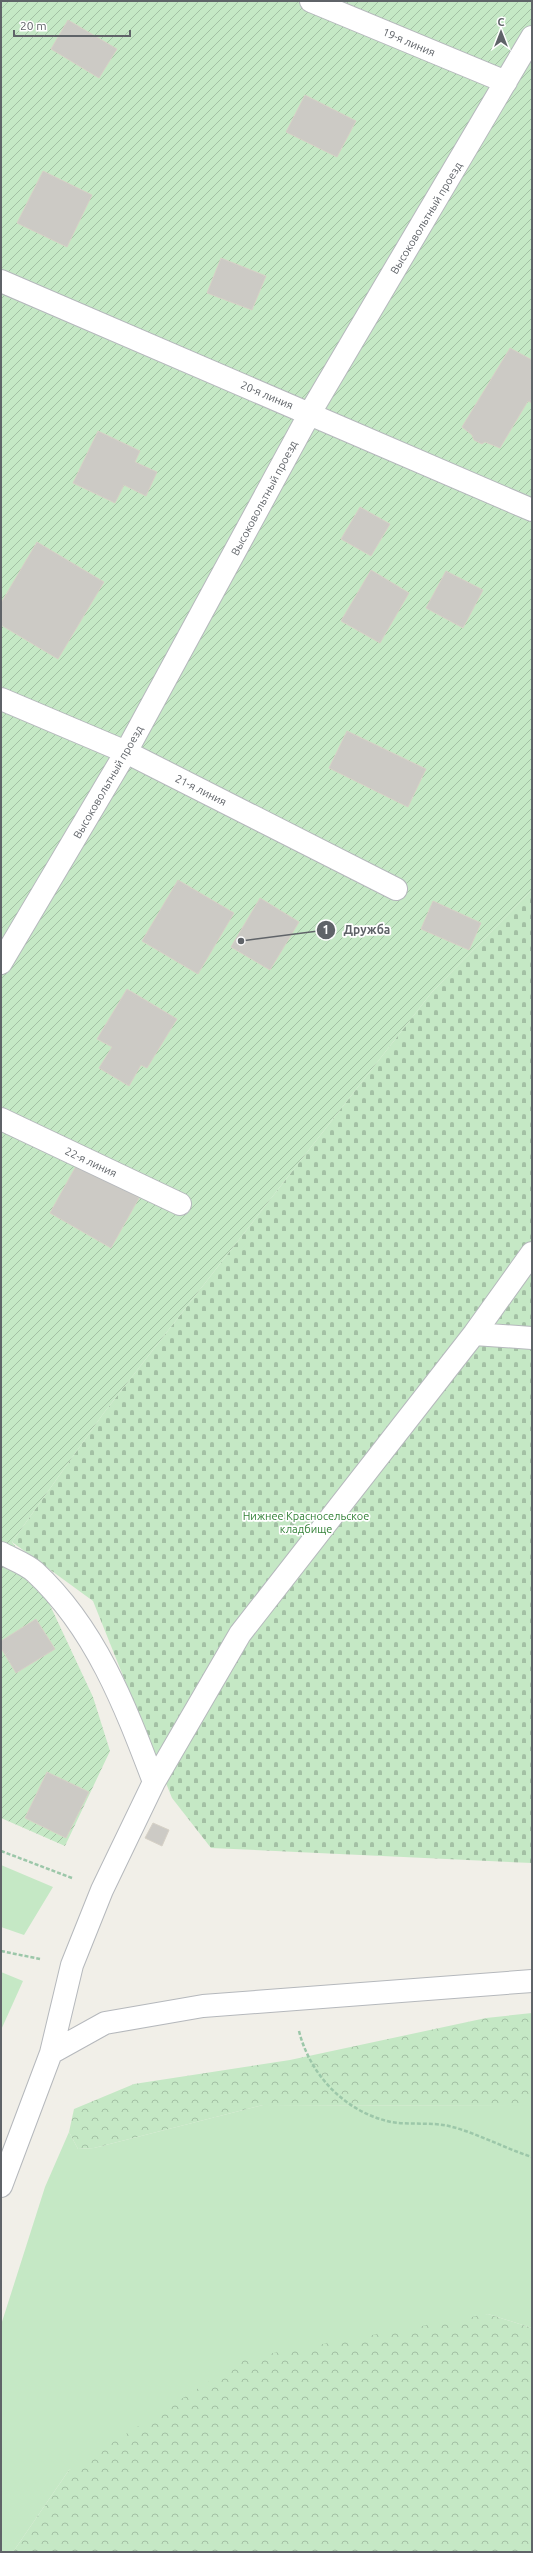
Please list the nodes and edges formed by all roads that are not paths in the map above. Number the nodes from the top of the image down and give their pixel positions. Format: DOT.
graph roads {
  1 [pos="311,1"];
  2 [pos="532,37"];
  3 [pos="506,82"];
  4 [pos="1,281"];
  5 [pos="310,414"];
  6 [pos="532,510"];
  7 [pos="1,699"];
  8 [pos="126,752"];
  9 [pos="396,889"];
  10 [pos="1,963"];
  11 [pos="1,1120"];
  12 [pos="180,1204"];
  13 [pos="532,1253"];
  14 [pos="474,1334"];
  15 [pos="532,1338"];
  16 [pos="1,1553"];
  17 [pos="154,1782"];
  18 [pos="532,1981"];
  19 [pos="51,2053"];
  20 [pos="1,2186"];
  1 -- 3 [label="street, 19-я линия"];
  2 -- 3 [label="street, Высоковольтный проезд"];
  3 -- 5 [label="street, Высоковольтный проезд"];
  4 -- 5 [label="street, 20-я линия"];
  5 -- 6 [label="street, 20-я линия"];
  5 -- 8 [label="street, Высоковольтный проезд"];
  7 -- 8 [label="street, 21-я линия"];
  8 -- 9 [label="street, 21-я линия"];
  8 -- 10 [label="street, Высоковольтный проезд"];
  11 -- 12 [label="street, 22-я линия"];
  13 -- 14 [label="street"];
  14 -- 15 [label="street"];
  14 -- 17 [label="street"];
  16 -- 17 [label="street"];
  17 -- 19 [label="street"];
  18 -- 19 [label="street"];
  19 -- 20 [label="street"];
}
